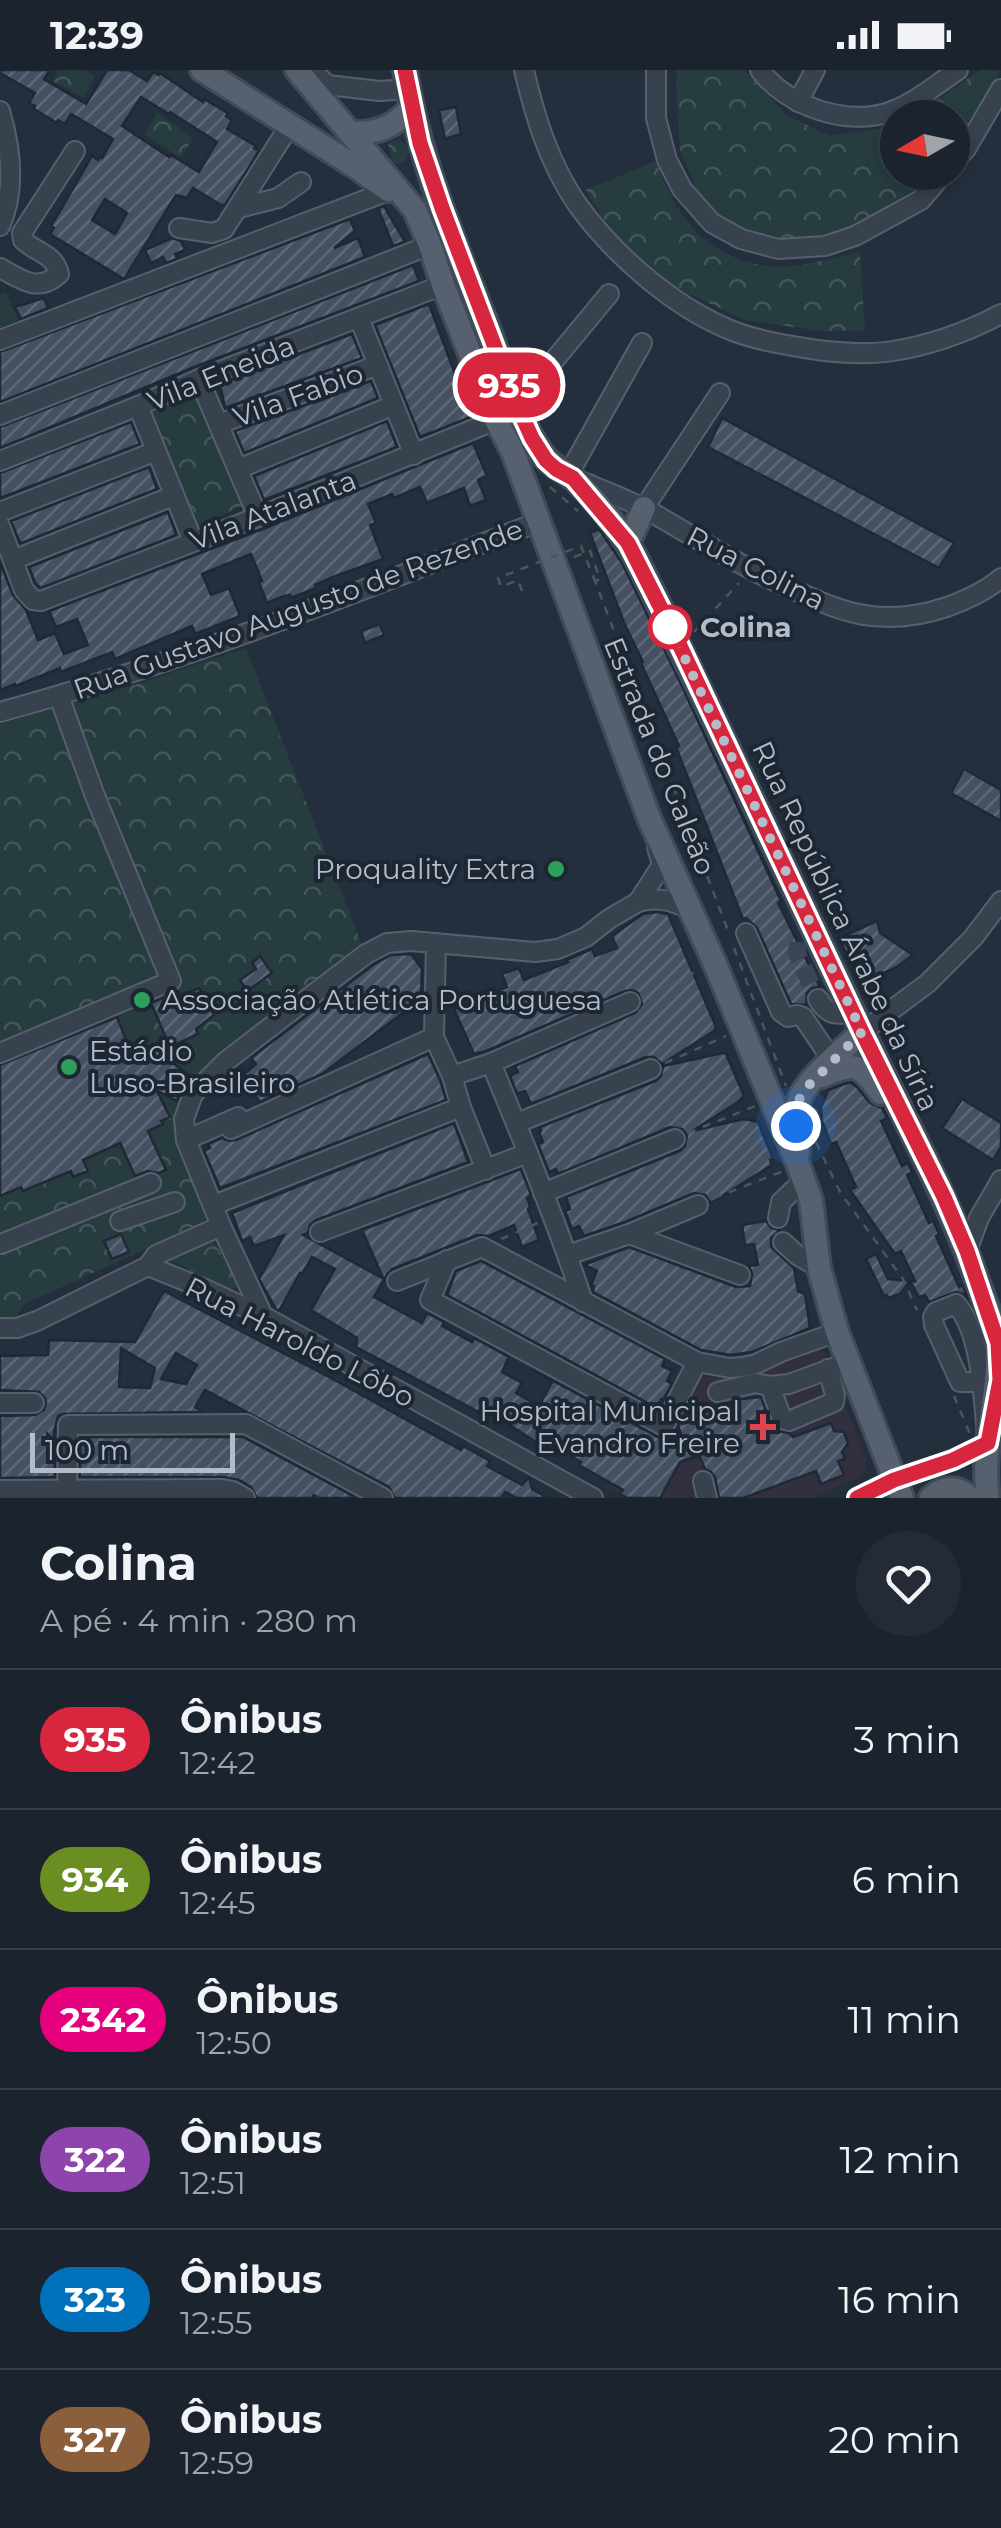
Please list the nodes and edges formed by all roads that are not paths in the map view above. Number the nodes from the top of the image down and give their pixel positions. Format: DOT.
graph roads {
  1 [pos="202,70"];
  2 [pos="297,70"];
  3 [pos="310,70"];
  4 [pos="360,70"];
  5 [pos="524,70"];
  6 [pos="656,70"];
  7 [pos="760,70"];
  8 [pos="815,70"];
  9 [pos="958,70"];
  10 [pos="1001,88"];
  11 [pos="409,89"];
  12 [pos="362,90"];
  13 [pos="798,102"];
  14 [pos="0,111"];
  15 [pos="290,125"];
  16 [pos="350,133"];
  17 [pos="970,142"];
  18 [pos="74,151"];
  19 [pos="301,182"];
  20 [pos="930,190"];
  21 [pos="388,191"];
  22 [pos="239,208"];
  23 [pos="414,210"];
  24 [pos="0,226"];
  25 [pos="179,228"];
  26 [pos="430,244"];
  27 [pos="0,268"];
  28 [pos="443,285"];
  29 [pos="609,294"];
  30 [pos="1001,314"];
  31 [pos="360,318"];
  32 [pos="0,340"];
  33 [pos="642,343"];
  34 [pos="378,365"];
  35 [pos="199,379"];
  36 [pos="720,393"];
  37 [pos="394,405"];
  38 [pos="517,405"];
  39 [pos="138,406"];
  40 [pos="0,415"];
  41 [pos="496,420"];
  42 [pos="219,424"];
  43 [pos="154,452"];
  44 [pos="414,455"];
  45 [pos="0,461"];
  46 [pos="238,469"];
  47 [pos="566,474"];
  48 [pos="173,496"];
  49 [pos="644,508"];
  50 [pos="0,512"];
  51 [pos="258,518"];
  52 [pos="538,522"];
  53 [pos="0,526"];
  54 [pos="192,541"];
  55 [pos="628,543"];
  56 [pos="13,560"];
  57 [pos="1001,578"];
  58 [pos="59,696"];
  59 [pos="0,712"];
  60 [pos="649,818"];
  61 [pos="1001,901"];
  62 [pos="638,902"];
  63 [pos="689,909"];
  64 [pos="746,934"];
  65 [pos="435,950"];
  66 [pos="818,999"];
  67 [pos="630,1002"];
  68 [pos="858,1023"];
  69 [pos="434,1036"];
  70 [pos="0,1054"];
  71 [pos="491,1063"];
  72 [pos="651,1069"];
  73 [pos="824,1069"];
  74 [pos="452,1076"];
  75 [pos="460,1108"];
  76 [pos="256,1109"];
  77 [pos="517,1123"];
  78 [pos="231,1129"];
  79 [pos="913,1136"];
  80 [pos="675,1139"];
  81 [pos="186,1140"];
  82 [pos="528,1153"];
  83 [pos="486,1170"];
  84 [pos="801,1172"];
  85 [pos="1001,1180"];
  86 [pos="151,1183"];
  87 [pos="543,1193"];
  88 [pos="175,1202"];
  89 [pos="698,1204"];
  90 [pos="214,1205"];
  91 [pos="778,1218"];
  92 [pos="120,1221"];
  93 [pos="221,1226"];
  94 [pos="320,1232"];
  95 [pos="629,1234"];
  96 [pos="782,1242"];
  97 [pos="1,1244"];
  98 [pos="967,1251"];
  99 [pos="568,1254"];
  100 [pos="447,1260"];
  101 [pos="148,1266"];
  102 [pos="820,1268"];
  103 [pos="740,1275"];
  104 [pos="397,1281"];
  105 [pos="583,1302"];
  106 [pos="263,1316"];
  107 [pos="0,1328"];
  108 [pos="837,1332"];
  109 [pos="697,1362"];
  110 [pos="838,1366"];
  111 [pos="990,1378"];
  112 [pos="770,1386"];
  113 [pos="718,1392"];
  114 [pos="0,1403"];
  115 [pos="34,1403"];
  116 [pos="982,1446"];
  117 [pos="898,1489"];
  118 [pos="0,1490"];
  119 [pos="67,1494"];
  120 [pos="246,1498"];
  121 [pos="382,1498"];
  122 [pos="593,1498"];
  123 [pos="857,1498"];
  124 [pos="931,1498"];
  125 [pos="970,1498"];
  126 [pos="988,1498"];
  1 -- 15 [label="main road"];
  2 -- 16 [label="main road, Estrada do Galeão"];
  3 -- 12 [label="street"];
  4 -- 12 [label="street"];
  5 -- 30 [label="street"];
  6 -- 20 [label="street"];
  7 -- 13 [label="street"];
  8 -- 13 [label="street"];
  9 -- 13 [label="street"];
  10 -- 17 [label="street"];
  11 -- 12 [label="street"];
  11 -- 16 [label="main road"];
  11 -- 38 [label="main road"];
  14 -- 24 [label="street"];
  15 -- 21 [label="main road"];
  15 -- 22 [label="street"];
  16 -- 23 [label="main road, Estrada do Galeão"];
  18 -- 27 [label="street"];
  19 -- 22 [label="street"];
  21 -- 23 [label="main road"];
  21 -- 32 [label="street"];
  22 -- 25 [label="street"];
  23 -- 26 [label="main road, Estrada do Galeão"];
  26 -- 28 [label="main road, Estrada do Galeão"];
  26 -- 40 [label="street"];
  28 -- 31 [label="street, Vila Eneida"];
  28 -- 41 [label="main road, Estrada do Galeão"];
  29 -- 38 [label="street"];
  31 -- 34 [label="street"];
  31 -- 35 [label="street, Vila Eneida"];
  33 -- 47 [label="street"];
  34 -- 37 [label="street"];
  34 -- 42 [label="street, Vila Fabio"];
  35 -- 39 [label="street, Vila Eneida"];
  35 -- 42 [label="street"];
  36 -- 49 [label="street"];
  37 -- 44 [label="street"];
  37 -- 46 [label="street"];
  38 -- 47 [label="main road"];
  39 -- 43 [label="street"];
  39 -- 45 [label="street, Vila Eneida"];
  41 -- 44 [label="street, Vila Atalanta"];
  41 -- 52 [label="main road, Estrada do Galeão"];
  42 -- 46 [label="street"];
  43 -- 48 [label="street"];
  43 -- 50 [label="street"];
  44 -- 51 [label="street, Vila Atalanta"];
  46 -- 51 [label="street"];
  47 -- 49 [label="street, Rua Colina"];
  47 -- 55 [label="main road, Rua República Árabe da Síria"];
  48 -- 54 [label="street"];
  48 -- 56 [label="street"];
  49 -- 55 [label="main road"];
  49 -- 57 [label="street, Rua Colina"];
  51 -- 54 [label="street, Vila Atalanta"];
  52 -- 58 [label="street, Rua Gustavo Augusto de Rezende"];
  52 -- 60 [label="main road, Estrada do Galeão"];
  53 -- 56 [label="street"];
  54 -- 56 [label="street, Vila Atalanta"];
  55 -- 68 [label="main road, Rua República Árabe da Síria"];
  58 -- 59 [label="street, Rua Gustavo Augusto de Rezende"];
  58 -- 70 [label="street"];
  60 -- 62 [label="street"];
  60 -- 63 [label="main road, Estrada do Galeão"];
  61 -- 68 [label="street"];
  62 -- 63 [label="street"];
  62 -- 65 [label="street"];
  63 -- 84 [label="main road, Estrada do Galeão"];
  64 -- 73 [label="street"];
  65 -- 69 [label="street"];
  65 -- 81 [label="street"];
  66 -- 68 [label="street"];
  67 -- 71 [label="street"];
  68 -- 73 [label="main road"];
  68 -- 79 [label="main road, Rua República Árabe da Síria"];
  69 -- 74 [label="street"];
  69 -- 78 [label="street"];
  71 -- 74 [label="street"];
  71 -- 77 [label="street"];
  72 -- 77 [label="street"];
  73 -- 79 [label="main road"];
  73 -- 84 [label="main road"];
  74 -- 75 [label="street"];
  75 -- 83 [label="street"];
  75 -- 90 [label="street"];
  76 -- 81 [label="street"];
  77 -- 82 [label="street"];
  79 -- 98 [label="main road, Rua República Árabe da Síria"];
  80 -- 87 [label="street"];
  81 -- 90 [label="street"];
  82 -- 83 [label="street"];
  82 -- 87 [label="street"];
  83 -- 94 [label="street"];
  84 -- 91 [label="street"];
  84 -- 102 [label="main road, Estrada do Galeão"];
  85 -- 98 [label="street"];
  86 -- 97 [label="street"];
  87 -- 99 [label="street"];
  88 -- 92 [label="street"];
  89 -- 95 [label="street"];
  90 -- 93 [label="street"];
  93 -- 101 [label="street"];
  93 -- 106 [label="street"];
  95 -- 99 [label="street"];
  95 -- 103 [label="street"];
  96 -- 102 [label="street"];
  98 -- 111 [label="main road, Rua República Árabe da Síria"];
  99 -- 105 [label="street"];
  100 -- 104 [label="street"];
  100 -- 105 [label="street"];
  100 -- 109 [label="street"];
  101 -- 106 [label="street, Rua Haroldo Lôbo"];
  101 -- 107 [label="street"];
  102 -- 108 [label="main road, Estrada do Galeão"];
  105 -- 109 [label="street"];
  106 -- 122 [label="street, Rua Haroldo Lôbo"];
  108 -- 109 [label="street"];
  108 -- 110 [label="main road, Estrada do Galeão"];
  110 -- 112 [label="street"];
  110 -- 112 [label="street"];
  110 -- 117 [label="main road, Estrada do Galeão"];
  111 -- 116 [label="main road, Rua República Árabe da Síria"];
  112 -- 113 [label="street"];
  114 -- 115 [label="street"];
  116 -- 117 [label="street"];
  116 -- 126 [label="main road"];
  117 -- 123 [label="street"];
  118 -- 119 [label="street"];
  119 -- 120 [label="street"];
  119 -- 121 [label="street"];
  124 -- 125 [label="main road"];
}
